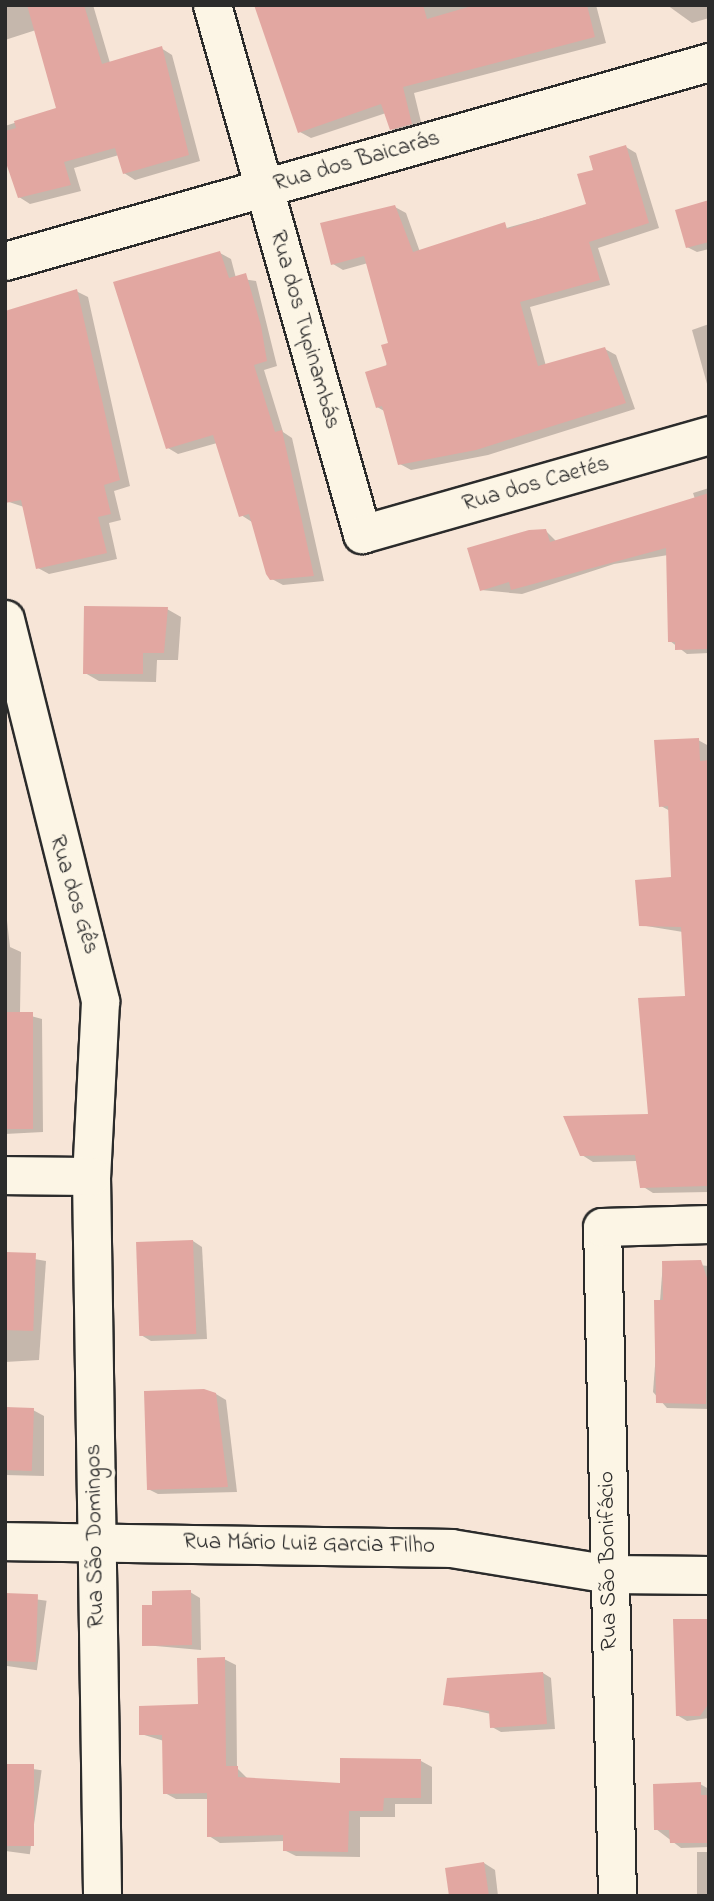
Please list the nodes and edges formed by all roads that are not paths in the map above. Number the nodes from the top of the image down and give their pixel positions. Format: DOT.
graph roads {
  1 [pos="212,5"];
  2 [pos="709,62"];
  3 [pos="264,188"];
  4 [pos="5,261"];
  5 [pos="709,435"];
  6 [pos="362,534"];
  7 [pos="5,619"];
  8 [pos="5,1175"];
  9 [pos="91,1176"];
  10 [pos="709,1224"];
  11 [pos="5,1541"];
  12 [pos="96,1542"];
  13 [pos="610,1574"];
  14 [pos="709,1575"];
  15 [pos="102,1896"];
  16 [pos="617,1896"];
  1 -- 3 [label="street, Rua dos Tupinambás"];
  2 -- 3 [label="street, Rua dos Baicarás"];
  3 -- 4 [label="street, Rua dos Baicarás"];
  3 -- 6 [label="street, Rua dos Tupinambás"];
  5 -- 6 [label="street, Rua dos Caetés"];
  7 -- 9 [label="street, Rua dos Gês"];
  8 -- 9 [label="street"];
  9 -- 12 [label="street, Rua São Domingos"];
  10 -- 13 [label="street, Rua São Bonifácio"];
  11 -- 12 [label="street, Rua Mário Luiz Garcia Filho"];
  12 -- 13 [label="street, Rua Mário Luiz Garcia Filho"];
  12 -- 15 [label="street, Rua São Domingos"];
  13 -- 14 [label="street, Rua Mário Luiz Garcia Filho"];
  13 -- 16 [label="street, Rua São Bonifácio"];
}
